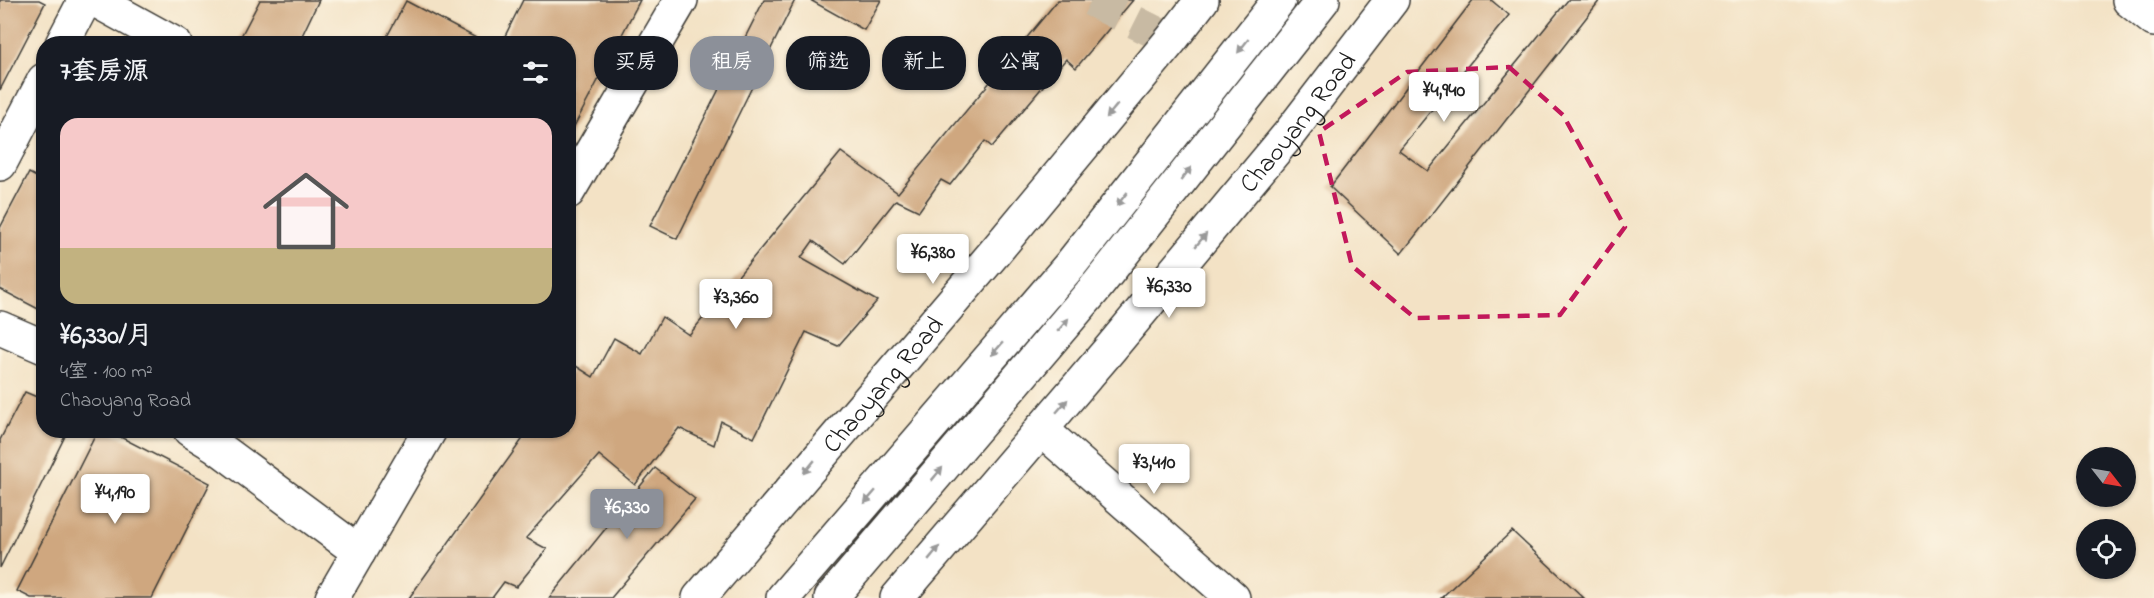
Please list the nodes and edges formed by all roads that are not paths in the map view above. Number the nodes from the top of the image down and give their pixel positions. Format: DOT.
graph roads {
  1 [pos="85,0"];
  2 [pos="95,0"];
  3 [pos="681,0"];
  4 [pos="1202,0"];
  5 [pos="1279,0"];
  6 [pos="1323,0"];
  7 [pos="1392,0"];
  8 [pos="2129,0"];
  9 [pos="2154,21"];
  10 [pos="66,36"];
  11 [pos="161,36"];
  12 [pos="36,95"];
  13 [pos="0,164"];
  14 [pos="576,178"];
  15 [pos="0,328"];
  16 [pos="36,344"];
  17 [pos="1041,429"];
  18 [pos="203,438"];
  19 [pos="425,438"];
  20 [pos="358,552"];
  21 [pos="332,598"];
  22 [pos="699,598"];
  23 [pos="783,598"];
  24 [pos="831,598"];
  25 [pos="897,598"];
  26 [pos="1233,598"];
  1 -- 10 [label="main road"];
  2 -- 11 [label="main road"];
  3 -- 14 [label="main road"];
  4 -- 22 [label="main road, Chaoyang Road, one-way"];
  5 -- 23 [label="main road, one-way"];
  24 -- 6 [label="main road, one-way"];
  17 -- 7 [label="main road, Chaoyang Road, one-way"];
  8 -- 9 [label="main road"];
  12 -- 13 [label="main road"];
  15 -- 16 [label="main road"];
  25 -- 17 [label="main road, Chaoyang Road, one-way"];
  17 -- 26 [label="main road"];
  18 -- 20 [label="main road"];
  19 -- 20 [label="main road"];
  20 -- 21 [label="main road"];
}
